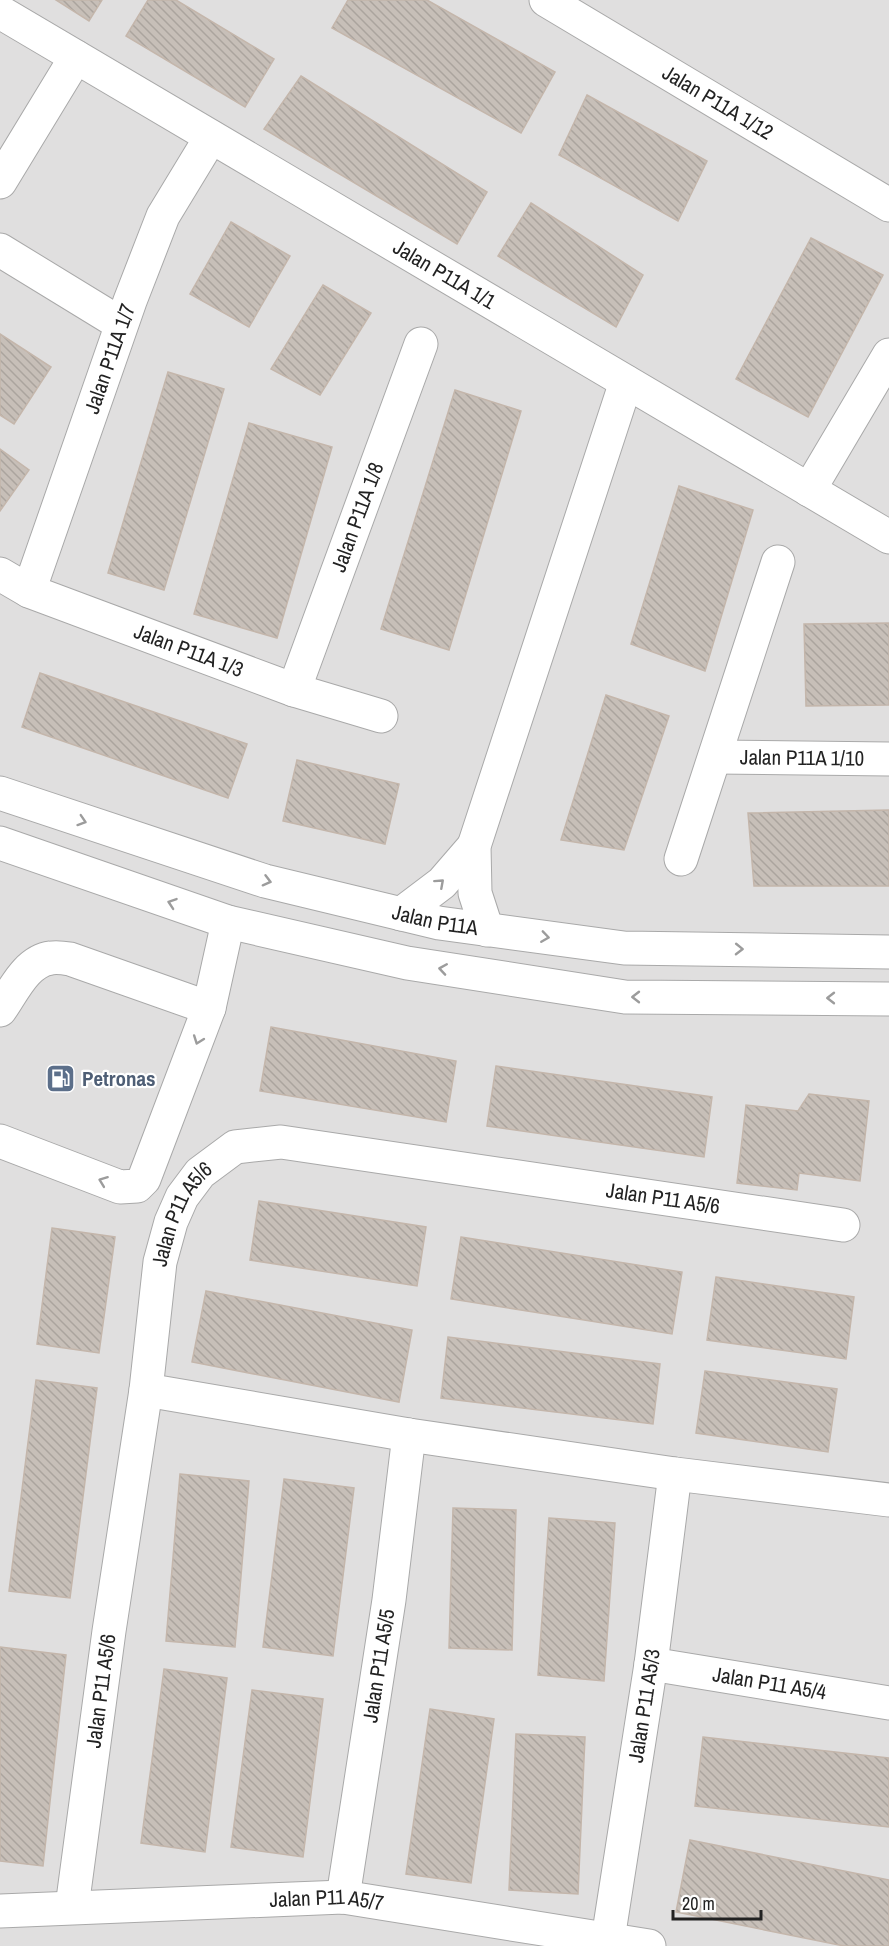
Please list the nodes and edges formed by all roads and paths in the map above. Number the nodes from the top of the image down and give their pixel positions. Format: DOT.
graph roads {
  1 [pos="546,0"];
  2 [pos="0,12"];
  3 [pos="76,57"];
  4 [pos="211,137"];
  5 [pos="0,182"];
  6 [pos="889,205"];
  7 [pos="0,250"];
  8 [pos="122,324"];
  9 [pos="421,344"];
  10 [pos="889,355"];
  11 [pos="626,382"];
  12 [pos="808,490"];
  13 [pos="889,537"];
  14 [pos="778,562"];
  15 [pos="0,574"];
  16 [pos="29,591"];
  17 [pos="294,690"];
  18 [pos="381,716"];
  19 [pos="715,757"];
  20 [pos="889,759"];
  21 [pos="13,798"];
  22 [pos="474,846"];
  23 [pos="2,848"];
  24 [pos="681,859"];
  25 [pos="401,914"];
  26 [pos="228,922"];
  27 [pos="487,930"];
  28 [pos="889,952"];
  29 [pos="889,999"];
  30 [pos="209,1008"];
  31 [pos="0,1010"];
  32 [pos="0,1141"];
  33 [pos="843,1225"];
  34 [pos="146,1390"];
  35 [pos="409,1435"];
  36 [pos="675,1474"];
  37 [pos="889,1500"];
  38 [pos="651,1664"];
  39 [pos="889,1703"];
  40 [pos="342,1897"];
  41 [pos="72,1907"];
  42 [pos="0,1911"];
  43 [pos="608,1939"];
  44 [pos="649,1946"];
  1 -- 6 [label="street, Jalan P11A 1/12"];
  2 -- 3 [label="street, Jalan P11A 1/1"];
  3 -- 4 [label="street, Jalan P11A 1/1"];
  3 -- 5 [label="street"];
  4 -- 8 [label="street, Jalan P11A 1/7"];
  4 -- 11 [label="street, Jalan P11A 1/1"];
  7 -- 8 [label="street"];
  8 -- 16 [label="street, Jalan P11A 1/7"];
  9 -- 17 [label="street, Jalan P11A 1/8"];
  10 -- 12 [label="street"];
  11 -- 12 [label="street, Jalan P11A 1/1"];
  11 -- 22 [label="street"];
  12 -- 13 [label="street, Jalan P11A 1/1"];
  14 -- 19 [label="street"];
  15 -- 16 [label="street, Jalan P11A 1/3"];
  16 -- 17 [label="street, Jalan P11A 1/3"];
  17 -- 18 [label="street, Jalan P11A 1/3"];
  19 -- 20 [label="street, Jalan P11A 1/10"];
  19 -- 24 [label="street"];
  21 -- 23 [label="street"];
  21 -- 25 [label="street, Jalan P11A, one-way"];
  25 -- 22 [label="street, one-way"];
  22 -- 27 [label="street"];
  26 -- 23 [label="street, one-way"];
  25 -- 27 [label="street, Jalan P11A"];
  29 -- 26 [label="street, one-way"];
  26 -- 30 [label="street"];
  27 -- 28 [label="street, Jalan P11A, one-way"];
  30 -- 31 [label="street"];
  30 -- 32 [label="street, one-way"];
  33 -- 34 [label="street, Jalan P11 A5/6"];
  34 -- 35 [label="street"];
  34 -- 41 [label="street, Jalan P11 A5/6"];
  35 -- 36 [label="street"];
  35 -- 40 [label="street, Jalan P11 A5/5"];
  36 -- 37 [label="street"];
  36 -- 38 [label="street, Jalan P11 A5/3"];
  38 -- 39 [label="street, Jalan P11 A5/4"];
  38 -- 43 [label="street, Jalan P11 A5/3"];
  40 -- 41 [label="street, Jalan P11 A5/7"];
  40 -- 43 [label="street, Jalan P11 A5/7"];
  41 -- 42 [label="street, Jalan P11 A5/7"];
  43 -- 44 [label="street, Jalan P11 A5/7"];
}
